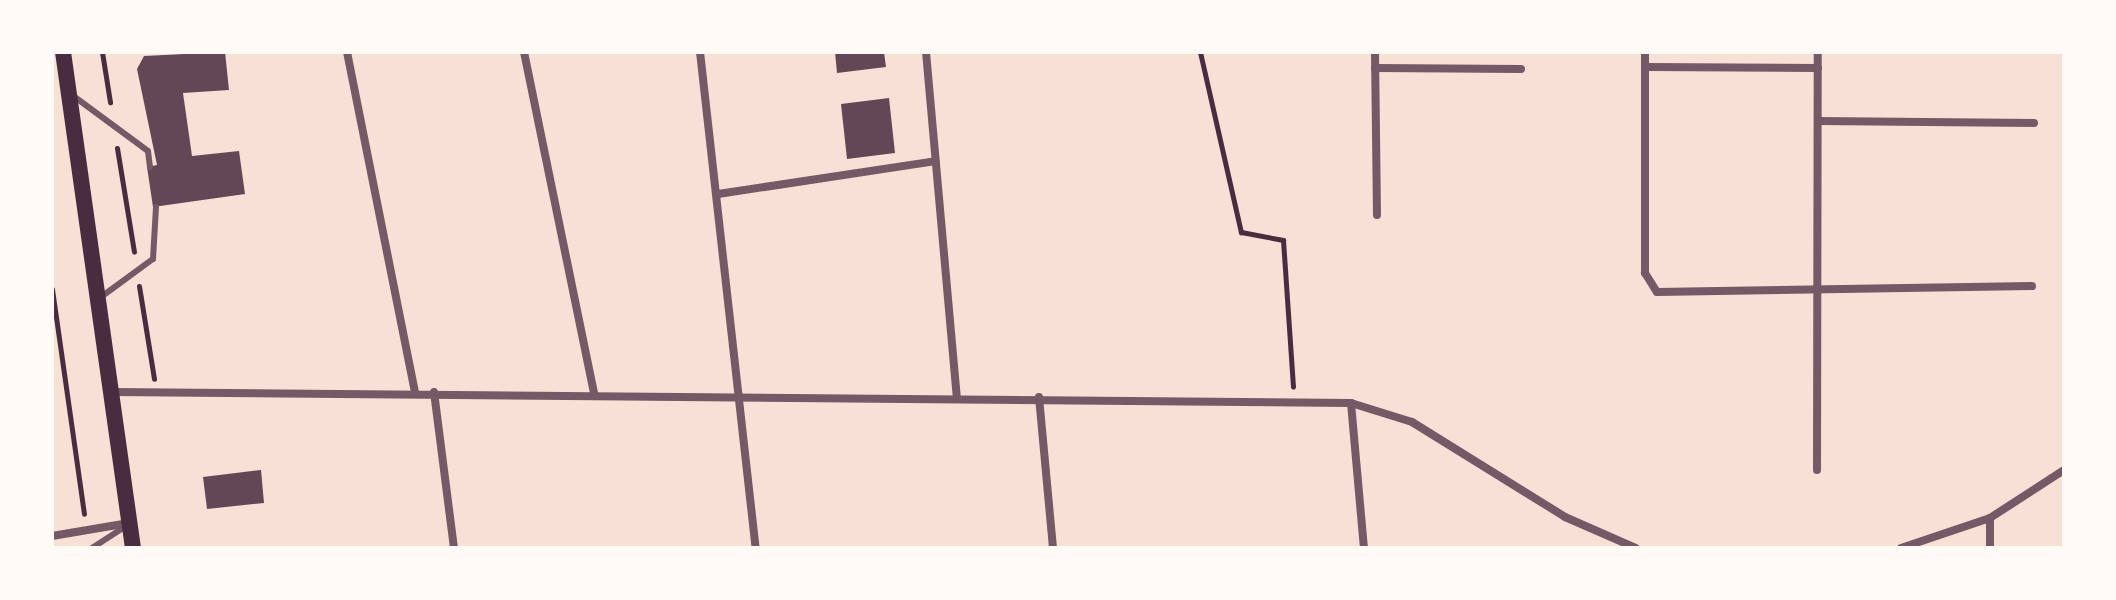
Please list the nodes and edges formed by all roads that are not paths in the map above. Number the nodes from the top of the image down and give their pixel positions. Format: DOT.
graph roads {
  1 [pos="63,52"];
  2 [pos="347,52"];
  3 [pos="524,52"];
  4 [pos="700,52"];
  5 [pos="926,52"];
  6 [pos="1375,52"];
  7 [pos="1645,52"];
  8 [pos="1818,52"];
  9 [pos="1645,67"];
  10 [pos="1375,68"];
  11 [pos="1818,68"];
  12 [pos="1521,69"];
  13 [pos="69,93"];
  14 [pos="1818,121"];
  15 [pos="2034,123"];
  16 [pos="936,161"];
  17 [pos="150,167"];
  18 [pos="718,194"];
  19 [pos="156,207"];
  20 [pos="1377,215"];
  21 [pos="2032,286"];
  22 [pos="1818,290"];
  23 [pos="98,299"];
  24 [pos="111,392"];
  25 [pos="415,392"];
  26 [pos="434,392"];
  27 [pos="594,393"];
  28 [pos="742,393"];
  29 [pos="957,396"];
  30 [pos="1039,397"];
  31 [pos="1351,403"];
  32 [pos="1817,470"];
  33 [pos="2064,470"];
  34 [pos="1990,518"];
  35 [pos="129,523"];
  36 [pos="52,536"];
  37 [pos="92,548"];
  38 [pos="133,548"];
  39 [pos="454,548"];
  40 [pos="756,548"];
  41 [pos="1053,548"];
  42 [pos="1364,548"];
  43 [pos="1636,548"];
  44 [pos="1901,548"];
  45 [pos="1990,548"];
  1 -- 13 [label="main road"];
  2 -- 25 [label="street"];
  3 -- 27 [label="street"];
  4 -- 18 [label="street"];
  5 -- 16 [label="street"];
  6 -- 10 [label="street"];
  7 -- 9 [label="street"];
  8 -- 11 [label="street"];
  9 -- 11 [label="street"];
  9 -- 22 [label="street"];
  10 -- 12 [label="street"];
  10 -- 20 [label="street"];
  11 -- 14 [label="street"];
  13 -- 17 [label="lane"];
  13 -- 23 [label="main road"];
  14 -- 15 [label="street"];
  14 -- 22 [label="street"];
  16 -- 18 [label="street"];
  16 -- 29 [label="street"];
  18 -- 28 [label="street"];
  19 -- 23 [label="lane"];
  21 -- 22 [label="street"];
  22 -- 32 [label="street"];
  23 -- 24 [label="main road"];
  24 -- 25 [label="street"];
  24 -- 35 [label="main road"];
  25 -- 26 [label="street"];
  26 -- 27 [label="street"];
  26 -- 39 [label="street"];
  27 -- 28 [label="street"];
  28 -- 29 [label="street"];
  28 -- 40 [label="street"];
  29 -- 30 [label="street"];
  30 -- 31 [label="street"];
  30 -- 41 [label="street"];
  31 -- 42 [label="street"];
  31 -- 43 [label="street"];
  33 -- 34 [label="street"];
  34 -- 44 [label="street"];
  34 -- 45 [label="street"];
  35 -- 36 [label="street"];
  35 -- 37 [label="lane"];
  35 -- 38 [label="main road"];
}
